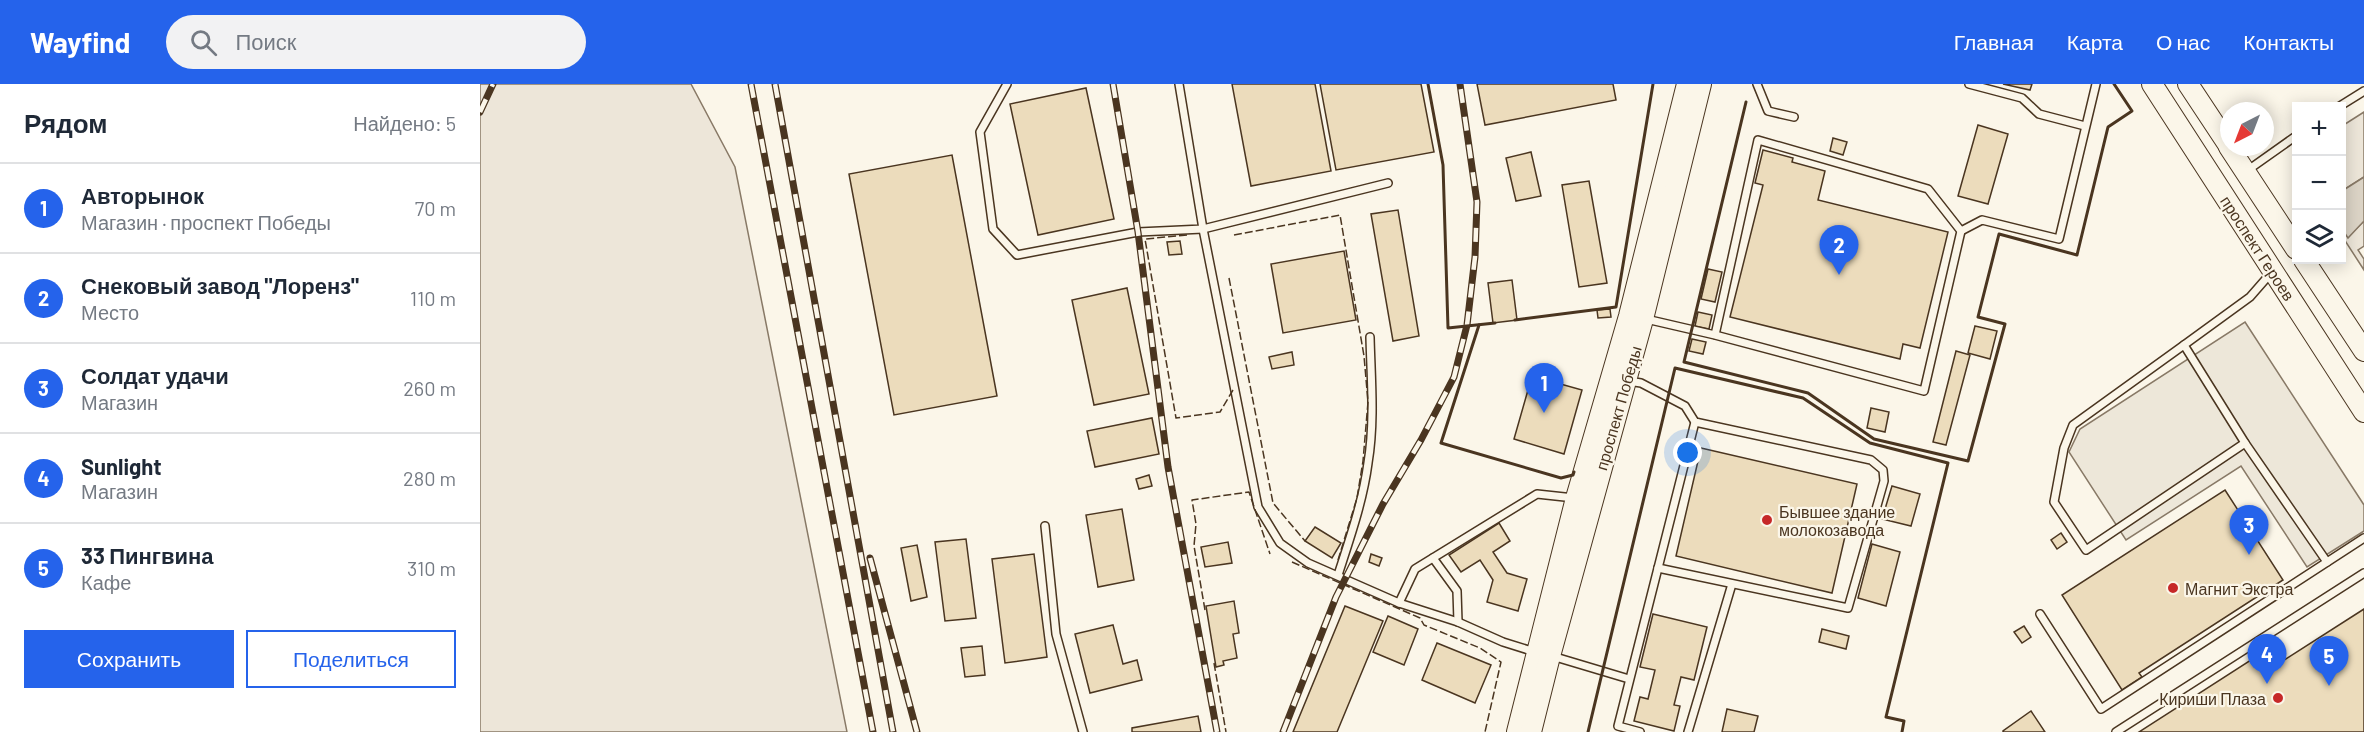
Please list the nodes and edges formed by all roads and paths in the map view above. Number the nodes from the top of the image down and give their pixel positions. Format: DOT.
graph roads {
  1 [pos="1007,84"];
  2 [pos="1179,84"];
  3 [pos="1687,84"];
  4 [pos="1701,84"];
  5 [pos="1757,84"];
  6 [pos="1969,84"];
  7 [pos="2096,84"];
  8 [pos="2152,84"];
  9 [pos="2188,84"];
  10 [pos="2364,91"];
  11 [pos="2346,102"];
  12 [pos="1794,117"];
  13 [pos="2085,126"];
  14 [pos="2220,133"];
  15 [pos="2292,139"];
  16 [pos="2235,156"];
  17 [pos="2246,172"];
  18 [pos="1388,183"];
  19 [pos="1203,229"];
  20 [pos="1961,231"];
  21 [pos="2292,243"];
  22 [pos="2307,264"];
  23 [pos="2273,271"];
  24 [pos="1636,318"];
  25 [pos="1715,335"];
  26 [pos="1370,337"];
  27 [pos="2184,345"];
  28 [pos="2364,351"];
  29 [pos="1618,379"];
  30 [pos="2364,412"];
  31 [pos="1695,422"];
  32 [pos="2246,443"];
  33 [pos="1576,498"];
  34 [pos="1046,526"];
  35 [pos="2364,538"];
  36 [pos="1433,558"];
  37 [pos="2326,562"];
  38 [pos="1658,568"];
  39 [pos="2364,573"];
  40 [pos="1338,575"];
  41 [pos="1732,584"];
  42 [pos="1399,603"];
  43 [pos="2040,614"];
  44 [pos="1458,622"];
  45 [pos="1543,654"];
  46 [pos="1629,679"];
  47 [pos="1083,732"];
  48 [pos="1517,732"];
  49 [pos="1532,732"];
  50 [pos="1640,732"];
  51 [pos="1688,732"];
  52 [pos="2116,732"];
  1 -- 19 [label="lane"];
  2 -- 19 [label="lane"];
  3 -- 24 [label="main road, проспект Победы"];
  4 -- 24 [label="main road, проспект Победы"];
  5 -- 12 [label="lane"];
  6 -- 13 [label="lane"];
  7 -- 13 [label="lane"];
  8 -- 23 [label="main road, проспект Героев"];
  9 -- 14 [label="main road, проспект Героев"];
  10 -- 11 [label="lane"];
  13 -- 20 [label="lane"];
  15 -- 17 [label="lane"];
  16 -- 17 [label="main road, проспект Героев"];
  17 -- 21 [label="main road, проспект Героев"];
  18 -- 19 [label="lane"];
  19 -- 40 [label="lane"];
  20 -- 25 [label="lane"];
  20 -- 25 [label="lane"];
  22 -- 28 [label="main road, проспект Героев"];
  23 -- 27 [label="lane"];
  23 -- 30 [label="main road, проспект Героев"];
  24 -- 25 [label="lane"];
  24 -- 29 [label="main road, проспект Победы"];
  26 -- 40 [label="lane"];
  27 -- 32 [label="lane"];
  27 -- 32 [label="lane"];
  29 -- 31 [label="lane"];
  29 -- 33 [label="main road, проспект Победы"];
  29 -- 45 [label="main road, проспект Победы"];
  31 -- 38 [label="lane"];
  31 -- 41 [label="lane"];
  32 -- 37 [label="lane"];
  33 -- 36 [label="lane"];
  33 -- 45 [label="main road, проспект Победы"];
  34 -- 47 [label="lane"];
  35 -- 37 [label="lane"];
  36 -- 42 [label="lane"];
  36 -- 44 [label="lane"];
  37 -- 43 [label="lane"];
  38 -- 41 [label="lane"];
  38 -- 46 [label="lane"];
  39 -- 52 [label="lane"];
  40 -- 42 [label="lane"];
  41 -- 51 [label="lane"];
  42 -- 44 [label="lane"];
  44 -- 45 [label="lane"];
  45 -- 46 [label="lane"];
  45 -- 48 [label="main road, проспект Победы"];
  45 -- 49 [label="main road, проспект Победы"];
  46 -- 50 [label="lane"];
}
